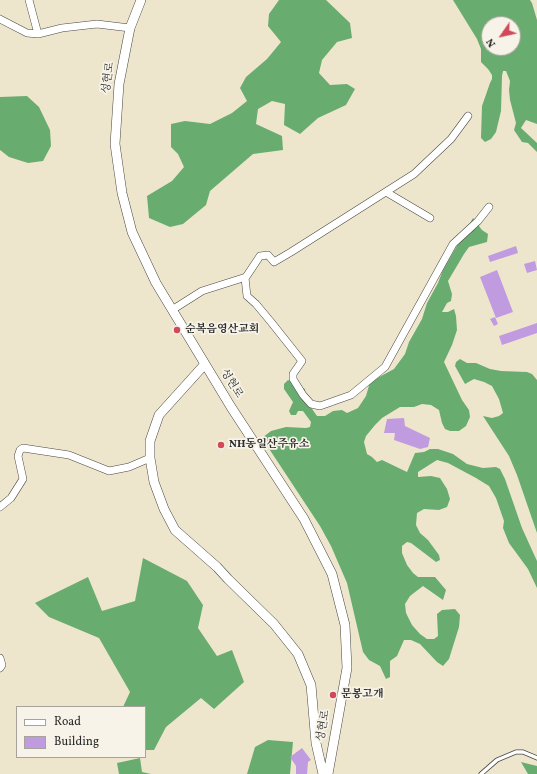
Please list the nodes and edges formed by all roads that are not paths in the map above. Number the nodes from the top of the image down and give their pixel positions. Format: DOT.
graph roads {
  1 [pos="29,0"];
  2 [pos="141,0"];
  3 [pos="0,19"];
  4 [pos="130,28"];
  5 [pos="38,34"];
  6 [pos="468,116"];
  7 [pos="386,192"];
  8 [pos="489,207"];
  9 [pos="430,218"];
  10 [pos="245,278"];
  11 [pos="172,310"];
  12 [pos="205,364"];
  13 [pos="150,458"];
  14 [pos="0,507"];
  15 [pos="0,658"];
  16 [pos="0,668"];
  17 [pos="537,758"];
  18 [pos="323,774"];
  19 [pos="328,774"];
  20 [pos="481,774"];
  1 -- 5 [label="street"];
  2 -- 4 [label="main road, 성현로"];
  3 -- 5 [label="street"];
  4 -- 5 [label="street"];
  4 -- 11 [label="main road, 성현로"];
  6 -- 7 [label="street"];
  7 -- 9 [label="street"];
  7 -- 10 [label="street"];
  8 -- 10 [label="street"];
  10 -- 11 [label="street"];
  11 -- 12 [label="main road, 성현로"];
  12 -- 13 [label="main road"];
  12 -- 19 [label="main road, 성현로"];
  13 -- 14 [label="street"];
  13 -- 18 [label="main road"];
  15 -- 16 [label="street"];
  17 -- 20 [label="lane"];
}
